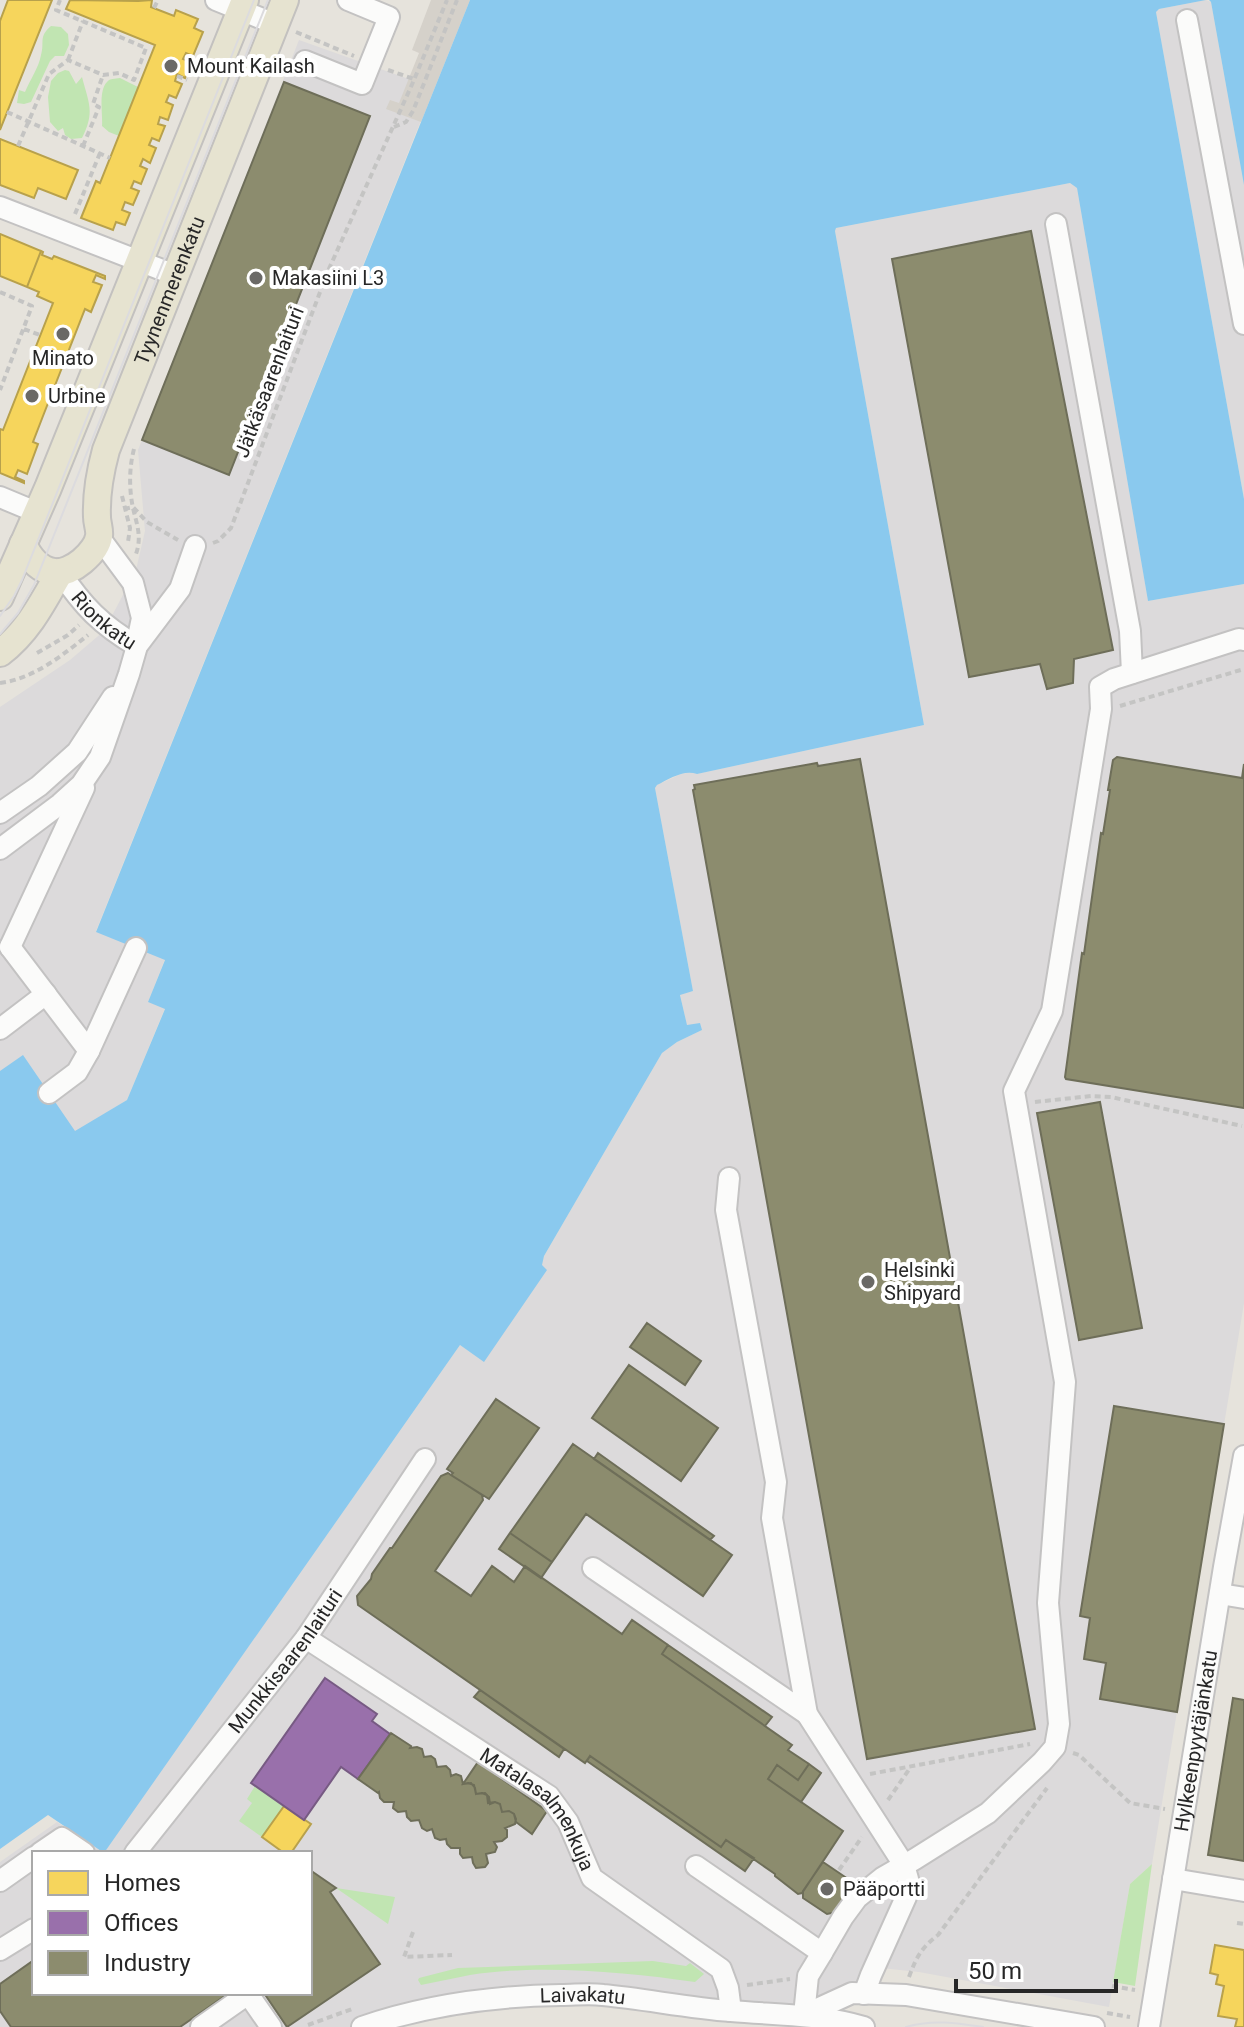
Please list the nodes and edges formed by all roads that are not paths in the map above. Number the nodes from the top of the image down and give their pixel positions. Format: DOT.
graph roads {
  1 [pos="216,0"];
  2 [pos="348,0"];
  3 [pos="243,5"];
  4 [pos="285,18"];
  5 [pos="1187,20"];
  6 [pos="305,61"];
  7 [pos="0,207"];
  8 [pos="1056,224"];
  9 [pos="140,261"];
  10 [pos="175,275"];
  11 [pos="1244,324"];
  12 [pos="0,497"];
  13 [pos="36,512"];
  14 [pos="99,537"];
  15 [pos="23,544"];
  16 [pos="195,546"];
  17 [pos="60,572"];
  18 [pos="0,597"];
  19 [pos="1244,640"];
  20 [pos="137,646"];
  21 [pos="0,653"];
  22 [pos="1132,673"];
  23 [pos="129,674"];
  24 [pos="100,757"];
  25 [pos="0,813"];
  26 [pos="0,849"];
  27 [pos="5,948"];
  28 [pos="136,948"];
  29 [pos="46,994"];
  30 [pos="0,1029"];
  31 [pos="89,1051"];
  32 [pos="49,1093"];
  33 [pos="729,1178"];
  34 [pos="1244,1456"];
  35 [pos="425,1459"];
  36 [pos="593,1568"];
  37 [pos="1220,1594"];
  38 [pos="1244,1598"];
  39 [pos="306,1638"];
  40 [pos="807,1714"];
  41 [pos="43,1851"];
  42 [pos="81,1851"];
  43 [pos="137,1851"];
  44 [pos="32,1858"];
  45 [pos="904,1865"];
  46 [pos="696,1866"];
  47 [pos="1173,1879"];
  48 [pos="0,1881"];
  49 [pos="1244,1891"];
  50 [pos="32,1930"];
  51 [pos="0,1950"];
  52 [pos="822,1953"];
  53 [pos="864,1994"];
  54 [pos="247,1995"];
  55 [pos="249,1995"];
  56 [pos="731,2011"];
  57 [pos="804,2015"];
  58 [pos="850,2025"];
  59 [pos="201,2027"];
  60 [pos="271,2027"];
  61 [pos="362,2027"];
  62 [pos="1094,2027"];
  63 [pos="1149,2027"];
  1 -- 3 [label="street"];
  2 -- 6 [label="street"];
  3 -- 4 [label="street"];
  3 -- 9 [label="main road, Tyynenmerenkatu"];
  4 -- 10 [label="main road, Tyynenmerenkatu"];
  5 -- 11 [label="street"];
  7 -- 9 [label="street"];
  8 -- 22 [label="street"];
  9 -- 10 [label="street"];
  9 -- 13 [label="main road, Tyynenmerenkatu"];
  10 -- 14 [label="main road, Tyynenmerenkatu"];
  12 -- 13 [label="street"];
  13 -- 15 [label="main road, Tyynenmerenkatu"];
  14 -- 17 [label="main road"];
  14 -- 20 [label="street, Rionkatu"];
  15 -- 17 [label="main road"];
  15 -- 18 [label="main road, Tyynenmerenkatu"];
  16 -- 20 [label="street"];
  17 -- 20 [label="street, Rionkatu"];
  17 -- 21 [label="main road"];
  19 -- 22 [label="street"];
  20 -- 23 [label="street"];
  22 -- 45 [label="street"];
  23 -- 24 [label="street"];
  23 -- 25 [label="street"];
  24 -- 26 [label="street"];
  24 -- 27 [label="street"];
  27 -- 29 [label="street"];
  28 -- 31 [label="street"];
  29 -- 30 [label="street"];
  29 -- 31 [label="street"];
  31 -- 32 [label="street"];
  33 -- 40 [label="street"];
  34 -- 37 [label="street, Hylkeenpyytäjänkatu"];
  35 -- 39 [label="street, Munkkisaarenlaituri"];
  36 -- 40 [label="street"];
  37 -- 38 [label="street"];
  37 -- 47 [label="street, Hylkeenpyytäjänkatu"];
  39 -- 43 [label="street, Munkkisaarenlaituri"];
  39 -- 56 [label="street, Matalasalmenkuja"];
  40 -- 45 [label="street"];
  41 -- 42 [label="street"];
  44 -- 48 [label="street"];
  45 -- 52 [label="street"];
  45 -- 53 [label="street"];
  46 -- 52 [label="street"];
  47 -- 49 [label="street"];
  47 -- 63 [label="street, Hylkeenpyytäjänkatu"];
  50 -- 51 [label="street"];
  52 -- 57 [label="street"];
  53 -- 57 [label="street, Laivakatu"];
  53 -- 62 [label="street, Laivakatu"];
  54 -- 59 [label="street"];
  55 -- 60 [label="street"];
  56 -- 57 [label="street, Laivakatu"];
  56 -- 61 [label="street, Laivakatu"];
  57 -- 58 [label="street, Laivakatu"];
}
